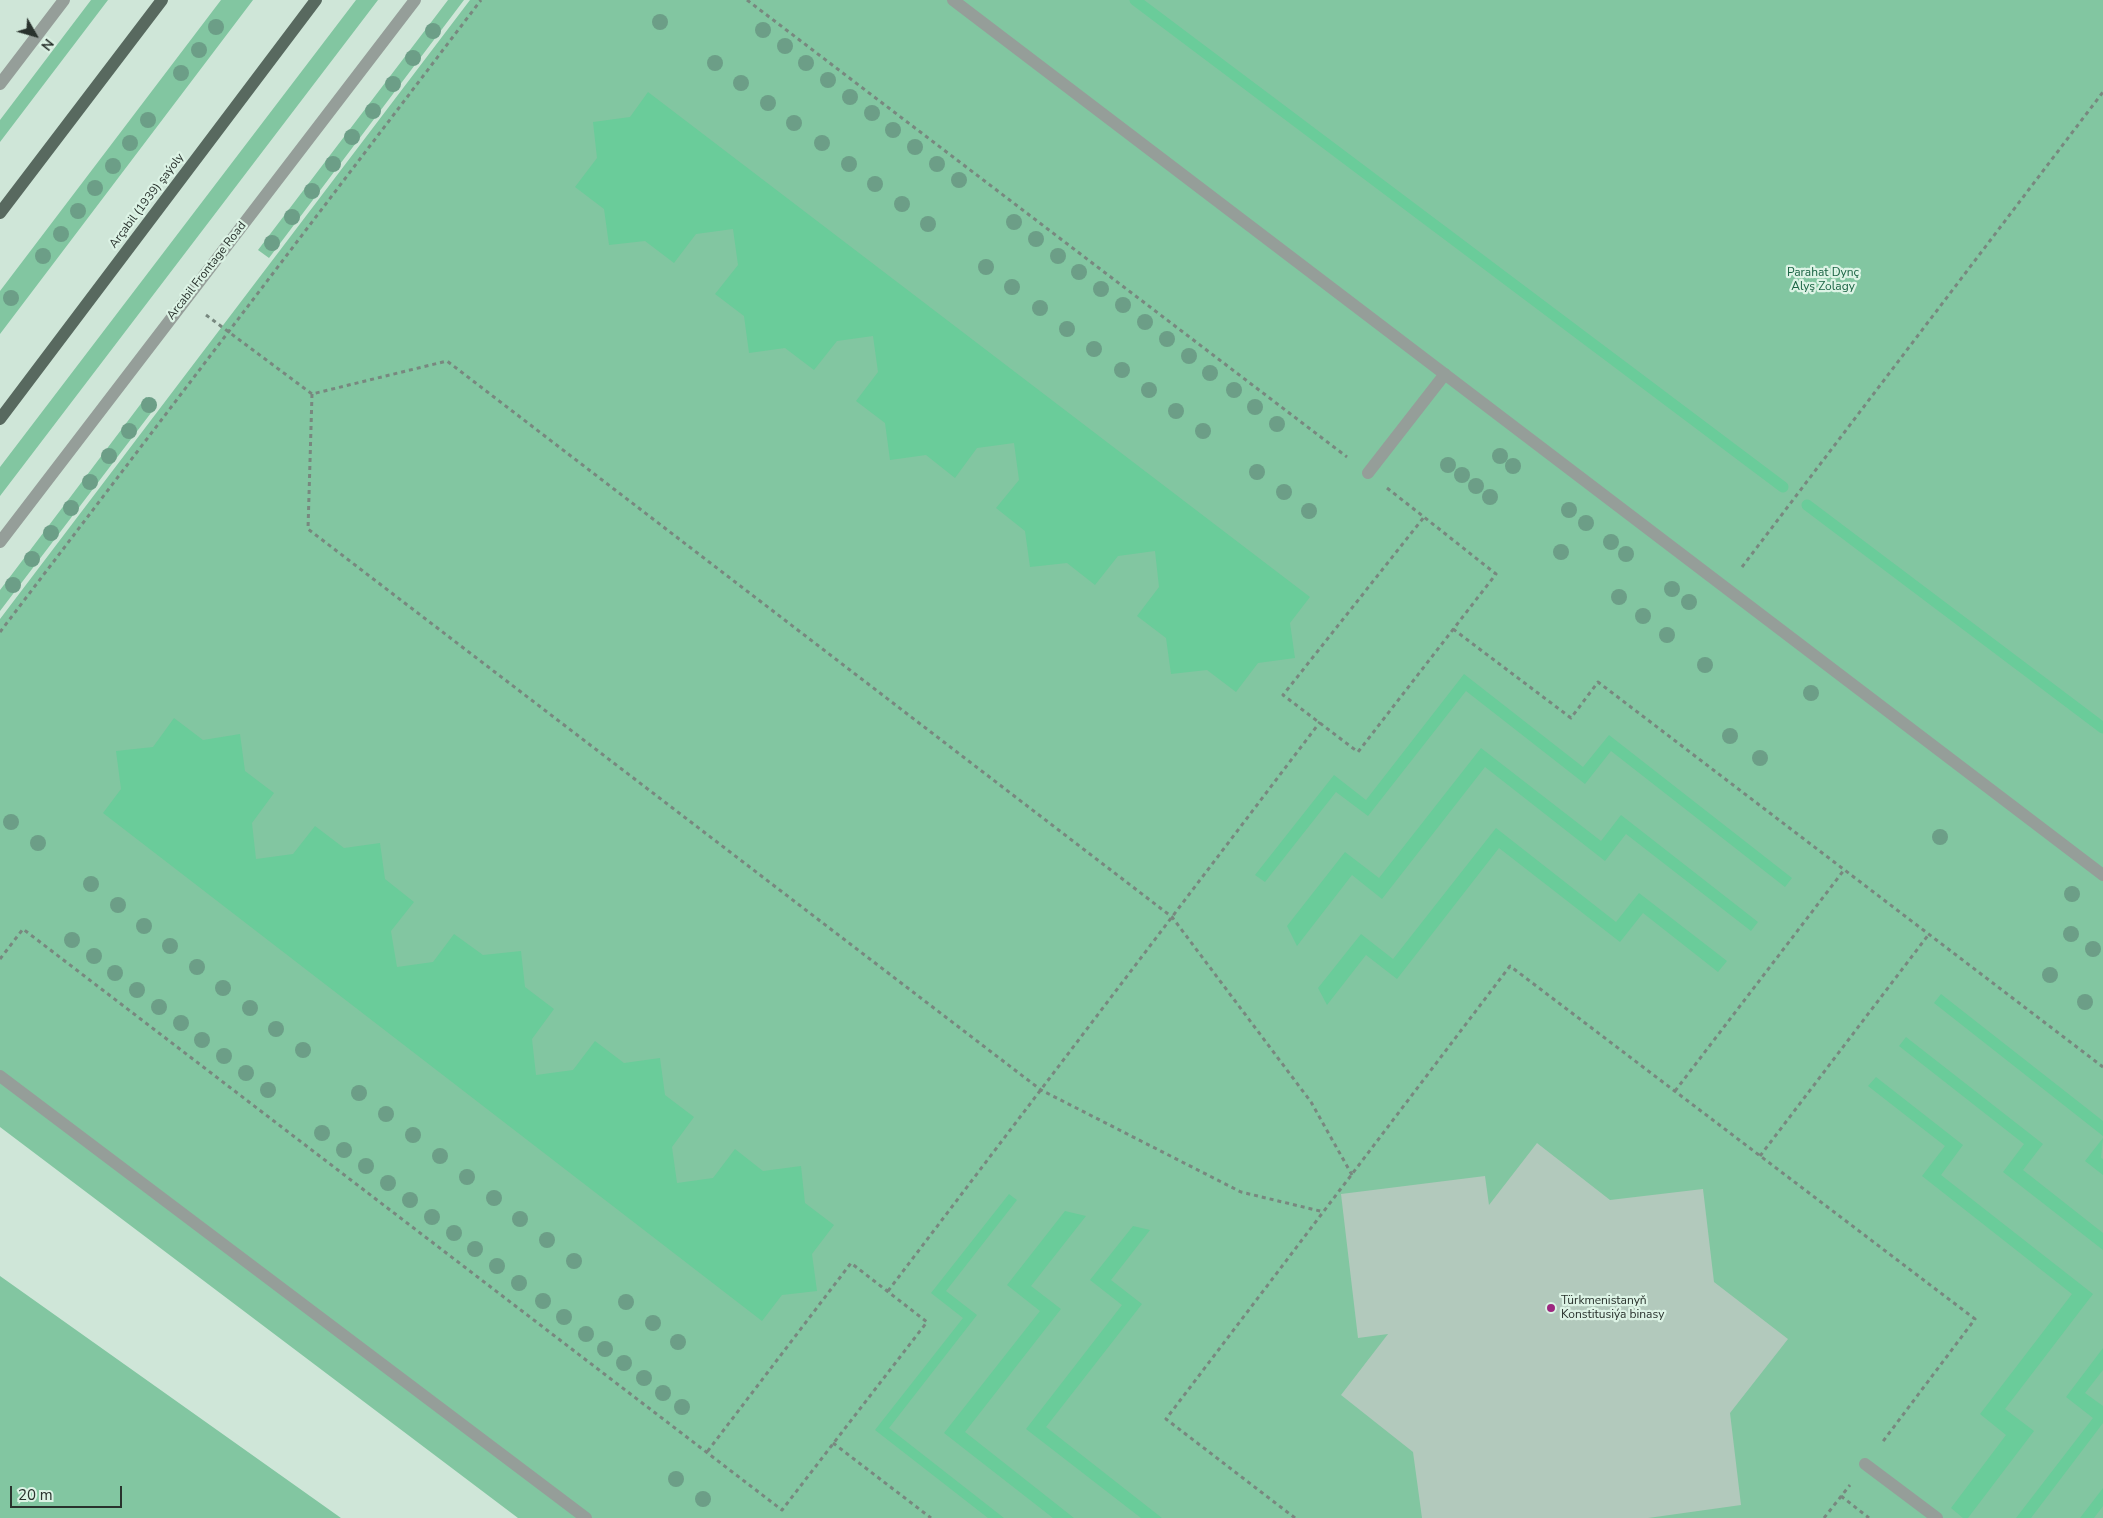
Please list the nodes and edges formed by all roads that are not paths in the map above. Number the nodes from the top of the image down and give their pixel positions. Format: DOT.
graph roads {
  1 [pos="64,0"];
  2 [pos="162,0"];
  3 [pos="316,0"];
  4 [pos="415,0"];
  5 [pos="953,0"];
  6 [pos="0,84"];
  7 [pos="0,214"];
  8 [pos="1445,374"];
  9 [pos="0,419"];
  10 [pos="1368,473"];
  11 [pos="0,542"];
  12 [pos="2103,875"];
  13 [pos="0,1076"];
  14 [pos="1865,1464"];
  15 [pos="586,1518"];
  16 [pos="1937,1518"];
  1 -- 6 [label="street"];
  2 -- 7 [label="main road"];
  3 -- 9 [label="main road, Arçabil (1939) şaýoly"];
  4 -- 11 [label="street, Arcabil Frontage Road"];
  5 -- 8 [label="street"];
  8 -- 10 [label="street"];
  8 -- 12 [label="street"];
  13 -- 15 [label="street"];
  14 -- 16 [label="street"];
}
